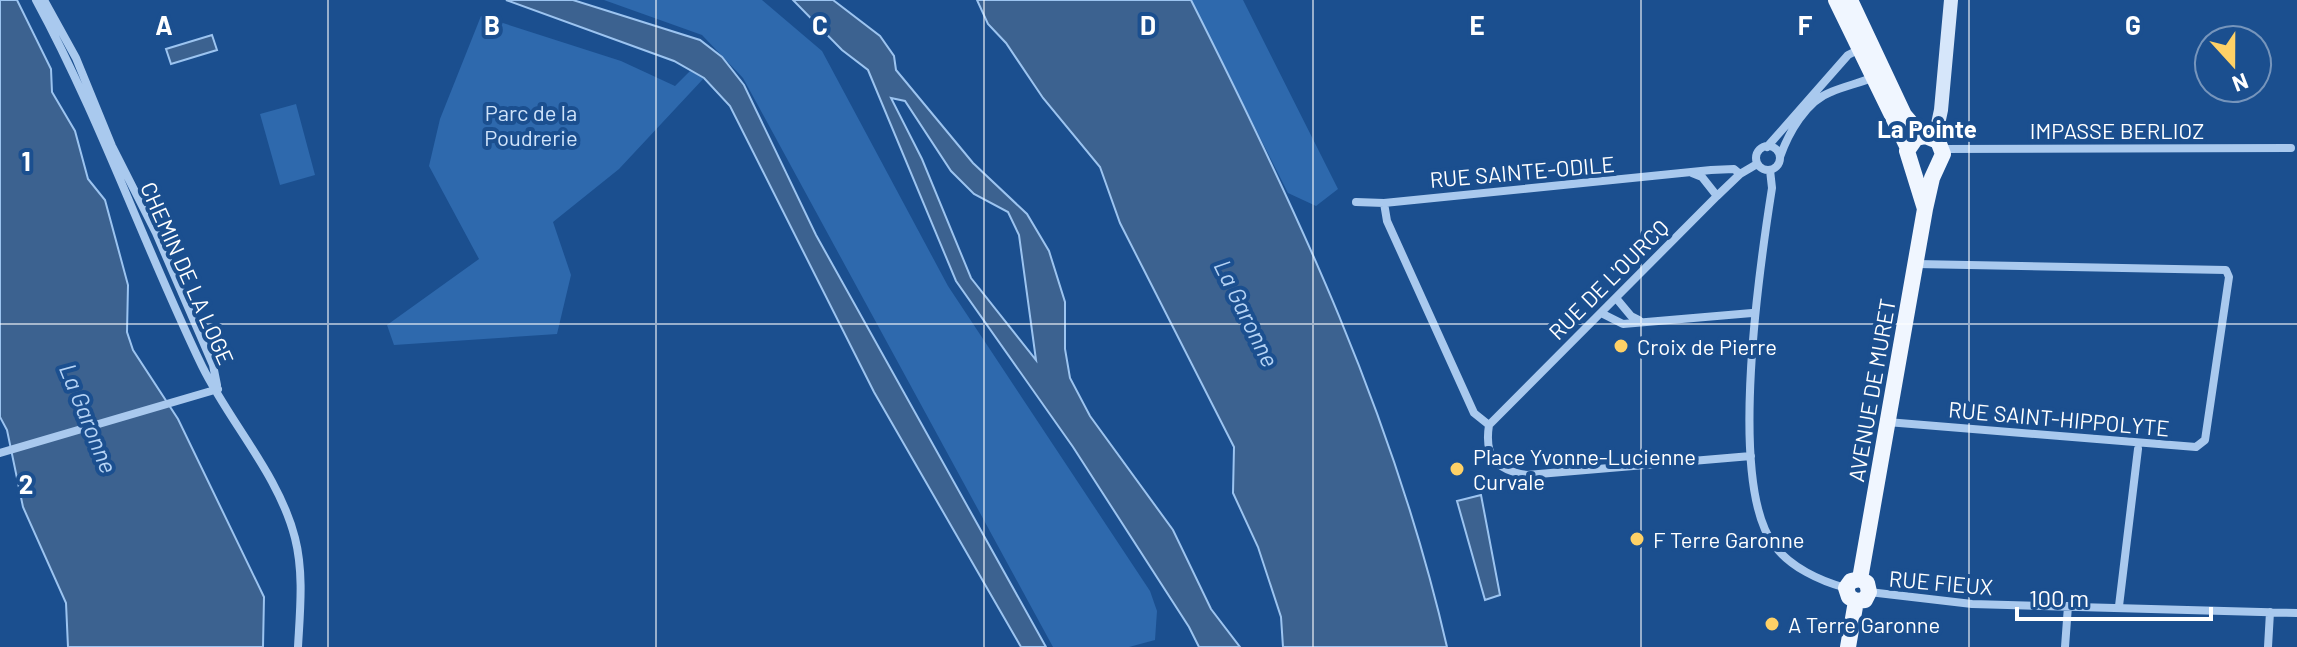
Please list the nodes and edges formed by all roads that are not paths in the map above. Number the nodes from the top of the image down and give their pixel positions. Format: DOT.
graph roads {
  1 [pos="36,0"];
  2 [pos="44,0"];
  3 [pos="1836,0"];
  4 [pos="1850,0"];
  5 [pos="1951,0"];
  6 [pos="1865,49"];
  7 [pos="1877,73"];
  8 [pos="1933,141"];
  9 [pos="1767,147"];
  10 [pos="1908,148"];
  11 [pos="2291,148"];
  12 [pos="1780,157"];
  13 [pos="1757,164"];
  14 [pos="1912,166"];
  15 [pos="1936,168"];
  16 [pos="1770,170"];
  17 [pos="1691,173"];
  18 [pos="1740,174"];
  19 [pos="1717,196"];
  20 [pos="1356,202"];
  21 [pos="1384,203"];
  22 [pos="1925,209"];
  23 [pos="1915,264"];
  24 [pos="1616,298"];
  25 [pos="1601,313"];
  26 [pos="1752,313"];
  27 [pos="1640,321"];
  28 [pos="218,389"];
  29 [pos="1887,422"];
  30 [pos="1489,425"];
  31 [pos="2138,449"];
  32 [pos="0,453"];
  33 [pos="1751,456"];
  34 [pos="1858,590"];
  35 [pos="2068,606"];
  36 [pos="2119,606"];
  37 [pos="2270,612"];
  38 [pos="2297,613"];
  39 [pos="298,647"];
  40 [pos="1848,647"];
  41 [pos="2065,647"];
  42 [pos="2268,647"];
  1 -- 28 [label="street, CHEMIN DE LA LOGE"];
  2 -- 28 [label="street, CHEMIN DE LA LOGE"];
  3 -- 6 [label="main road"];
  4 -- 6 [label="main road"];
  5 -- 8 [label="main road"];
  6 -- 7 [label="main road"];
  6 -- 9 [label="street"];
  7 -- 8 [label="main road"];
  7 -- 10 [label="main road"];
  7 -- 12 [label="street"];
  8 -- 10 [label="main road"];
  8 -- 11 [label="street, IMPASSE BERLIOZ"];
  8 -- 15 [label="main road"];
  9 -- 12 [label="street"];
  9 -- 13 [label="street"];
  10 -- 14 [label="main road"];
  12 -- 16 [label="street"];
  13 -- 16 [label="street"];
  13 -- 18 [label="street, RUE DE L'OURCQ"];
  14 -- 15 [label="main road"];
  14 -- 22 [label="main road, AVENUE DE MURET"];
  15 -- 22 [label="main road, AVENUE DE MURET"];
  16 -- 26 [label="street, RUE FIEUX"];
  17 -- 18 [label="street, RUE SAINTE-ODILE"];
  17 -- 19 [label="street"];
  17 -- 21 [label="street, RUE SAINTE-ODILE"];
  18 -- 19 [label="street, RUE DE L'OURCQ"];
  19 -- 24 [label="street, RUE DE L'OURCQ"];
  20 -- 21 [label="street, RUE SAINTE-ODILE"];
  21 -- 30 [label="street"];
  22 -- 23 [label="main road, AVENUE DE MURET"];
  23 -- 29 [label="main road, AVENUE DE MURET"];
  23 -- 29 [label="street, RUE SAINT-HIPPOLYTE"];
  24 -- 25 [label="street, RUE DE L'OURCQ"];
  24 -- 27 [label="street"];
  25 -- 27 [label="street"];
  25 -- 30 [label="street, RUE DE L'OURCQ"];
  26 -- 27 [label="street"];
  26 -- 33 [label="street, RUE FIEUX"];
  28 -- 32 [label="street"];
  28 -- 39 [label="street"];
  29 -- 34 [label="main road, AVENUE DE MURET"];
  30 -- 33 [label="street"];
  31 -- 36 [label="street"];
  33 -- 34 [label="street, RUE FIEUX"];
  34 -- 35 [label="street, RUE FIEUX"];
  34 -- 40 [label="main road, AVENUE DE MURET"];
  35 -- 36 [label="street, RUE FIEUX"];
  35 -- 41 [label="street"];
  36 -- 37 [label="street, RUE FIEUX"];
  37 -- 38 [label="street, RUE FIEUX"];
  37 -- 42 [label="street"];
}
